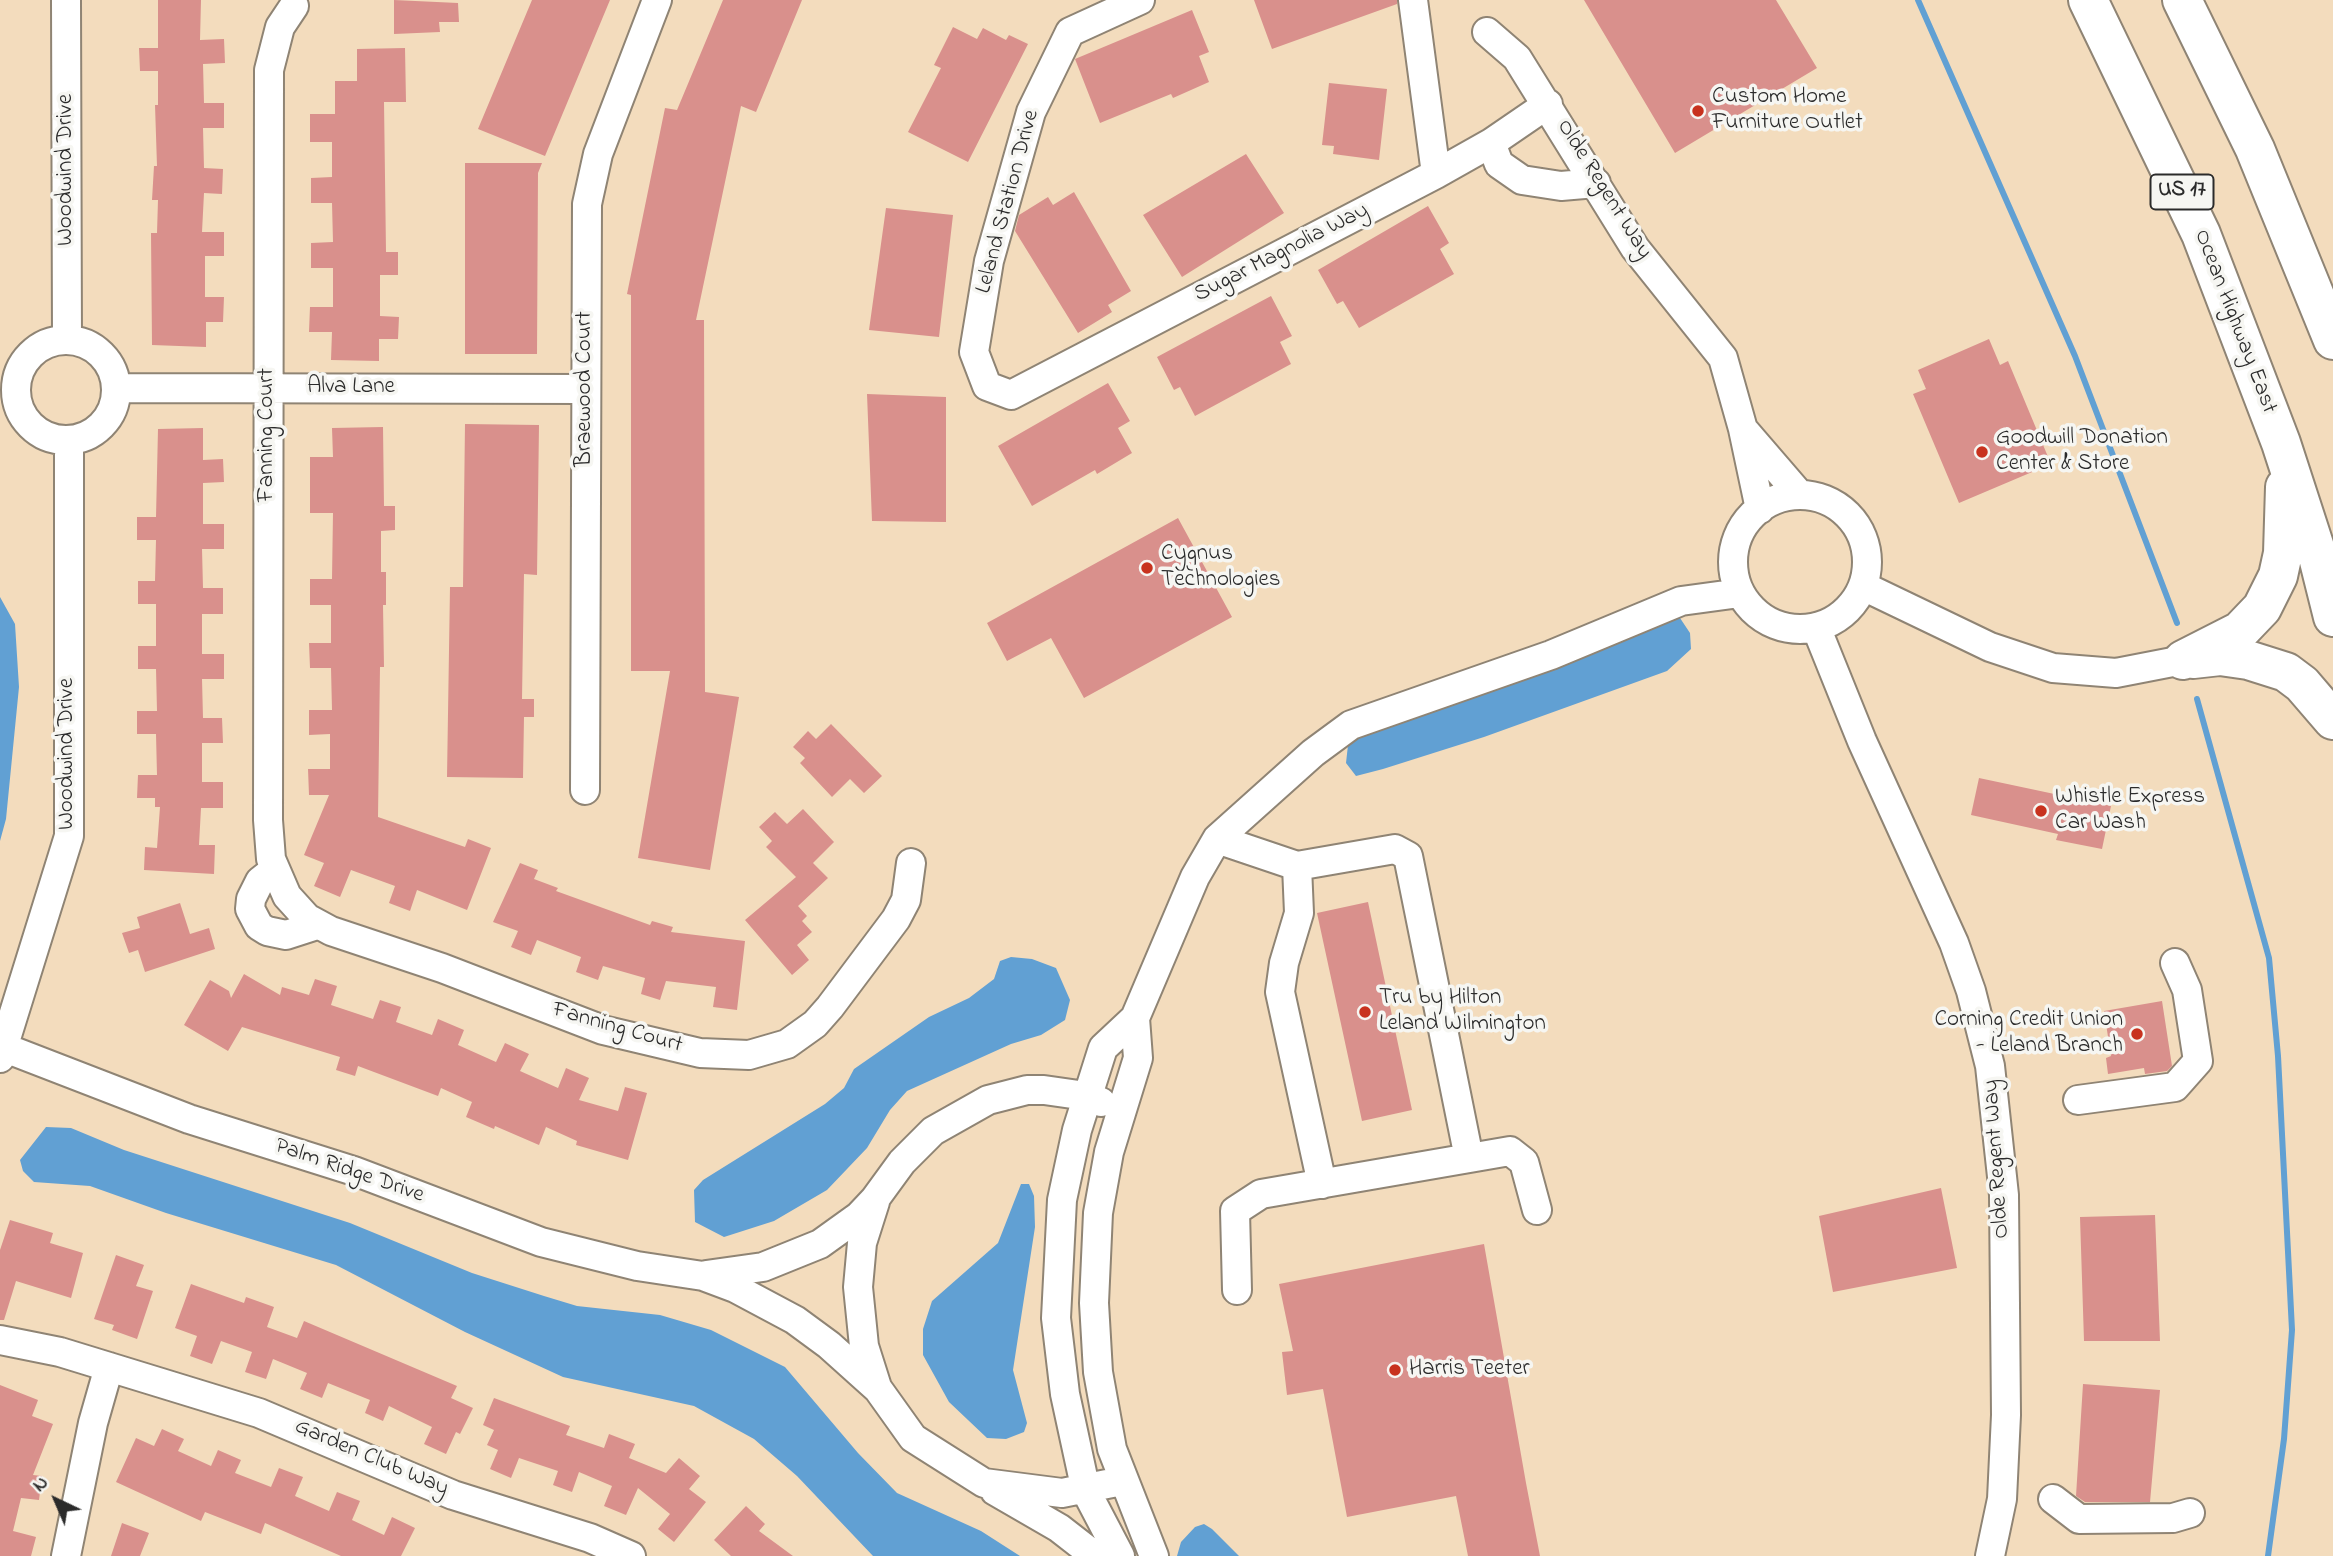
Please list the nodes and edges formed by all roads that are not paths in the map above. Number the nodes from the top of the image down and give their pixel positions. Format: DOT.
graph roads {
  1 [pos="66,0"];
  2 [pos="657,0"];
  3 [pos="1140,0"];
  4 [pos="1413,0"];
  5 [pos="2088,0"];
  6 [pos="2182,0"];
  7 [pos="294,6"];
  8 [pos="1488,32"];
  9 [pos="1548,104"];
  10 [pos="1491,143"];
  11 [pos="1436,174"];
  12 [pos="1597,184"];
  13 [pos="67,340"];
  14 [pos="2333,340"];
  15 [pos="8,377"];
  16 [pos="117,388"];
  17 [pos="268,388"];
  18 [pos="586,389"];
  19 [pos="1011,395"];
  20 [pos="1743,429"];
  21 [pos="69,440"];
  22 [pos="2281,443"];
  23 [pos="1799,494"];
  24 [pos="1760,509"];
  25 [pos="1863,586"];
  26 [pos="1740,593"];
  27 [pos="2333,617"];
  28 [pos="1816,627"];
  29 [pos="2183,660"];
  30 [pos="2333,720"];
  31 [pos="585,790"];
  32 [pos="1217,839"];
  33 [pos="911,863"];
  34 [pos="1297,866"];
  35 [pos="274,870"];
  36 [pos="317,925"];
  37 [pos="2175,963"];
  38 [pos="1135,1018"];
  39 [pos="1,1050"];
  40 [pos="1086,1096"];
  41 [pos="2078,1100"];
  42 [pos="1120,1110"];
  43 [pos="1469,1158"];
  44 [pos="1322,1184"];
  45 [pos="876,1199"];
  46 [pos="1537,1210"];
  47 [pos="704,1276"];
  48 [pos="1237,1290"];
  49 [pos="0,1339"];
  50 [pos="109,1367"];
  51 [pos="878,1389"];
  52 [pos="1122,1481"];
  53 [pos="984,1483"];
  54 [pos="1086,1491"];
  55 [pos="2053,1499"];
  56 [pos="2190,1513"];
  57 [pos="66,1556"];
  58 [pos="631,1556"];
  59 [pos="1095,1556"];
  60 [pos="1120,1556"];
  61 [pos="1154,1556"];
  62 [pos="1990,1556"];
  1 -- 13 [label="street, Woodwind Drive"];
  2 -- 18 [label="street, Braewood Court"];
  3 -- 19 [label="street, Leland Station Drive"];
  4 -- 11 [label="street"];
  5 -- 22 [label="highway, Ocean Highway East / US 17"];
  6 -- 14 [label="highway"];
  7 -- 17 [label="street, Fanning Court"];
  8 -- 9 [label="street, Olde Regent Way"];
  9 -- 10 [label="street, Sugar Magnolia Way"];
  9 -- 12 [label="street, Olde Regent Way"];
  10 -- 11 [label="street, Sugar Magnolia Way"];
  10 -- 12 [label="street"];
  11 -- 19 [label="street, Sugar Magnolia Way"];
  12 -- 20 [label="street, Olde Regent Way"];
  13 -- 15 [label="street"];
  13 -- 16 [label="street"];
  15 -- 21 [label="street"];
  16 -- 17 [label="street, Alva Lane"];
  16 -- 21 [label="street"];
  17 -- 18 [label="street, Alva Lane"];
  17 -- 35 [label="street, Fanning Court"];
  18 -- 31 [label="street, Braewood Court"];
  20 -- 23 [label="street, Olde Regent Way"];
  20 -- 24 [label="street, Olde Regent Way"];
  21 -- 39 [label="street, Woodwind Drive"];
  22 -- 27 [label="highway, Ocean Highway East / US 17"];
  22 -- 29 [label="highway"];
  23 -- 24 [label="street"];
  23 -- 25 [label="street"];
  24 -- 26 [label="street"];
  25 -- 28 [label="street"];
  25 -- 29 [label="street"];
  26 -- 28 [label="street"];
  26 -- 32 [label="street"];
  28 -- 62 [label="street, Olde Regent Way"];
  29 -- 30 [label="highway"];
  32 -- 34 [label="street"];
  32 -- 38 [label="street"];
  33 -- 36 [label="street, Fanning Court"];
  34 -- 43 [label="street"];
  34 -- 44 [label="street"];
  35 -- 36 [label="street, Fanning Court"];
  35 -- 36 [label="street"];
  37 -- 41 [label="street"];
  38 -- 40 [label="street"];
  38 -- 42 [label="street"];
  39 -- 47 [label="street, Palm Ridge Drive"];
  40 -- 42 [label="street, Palm Ridge Drive"];
  40 -- 45 [label="street, Palm Ridge Drive"];
  40 -- 54 [label="street"];
  42 -- 52 [label="street"];
  43 -- 44 [label="street"];
  43 -- 46 [label="street"];
  44 -- 48 [label="street"];
  45 -- 47 [label="street, Palm Ridge Drive"];
  45 -- 51 [label="street"];
  47 -- 51 [label="street, Palm Ridge Drive"];
  49 -- 50 [label="street, Garden Club Way"];
  50 -- 57 [label="street"];
  50 -- 58 [label="street, Garden Club Way"];
  51 -- 53 [label="street, Palm Ridge Drive"];
  52 -- 54 [label="street, Palm Ridge Drive"];
  52 -- 61 [label="street"];
  53 -- 54 [label="street, Palm Ridge Drive"];
  53 -- 59 [label="street"];
  54 -- 60 [label="street"];
  55 -- 56 [label="street"];
}
